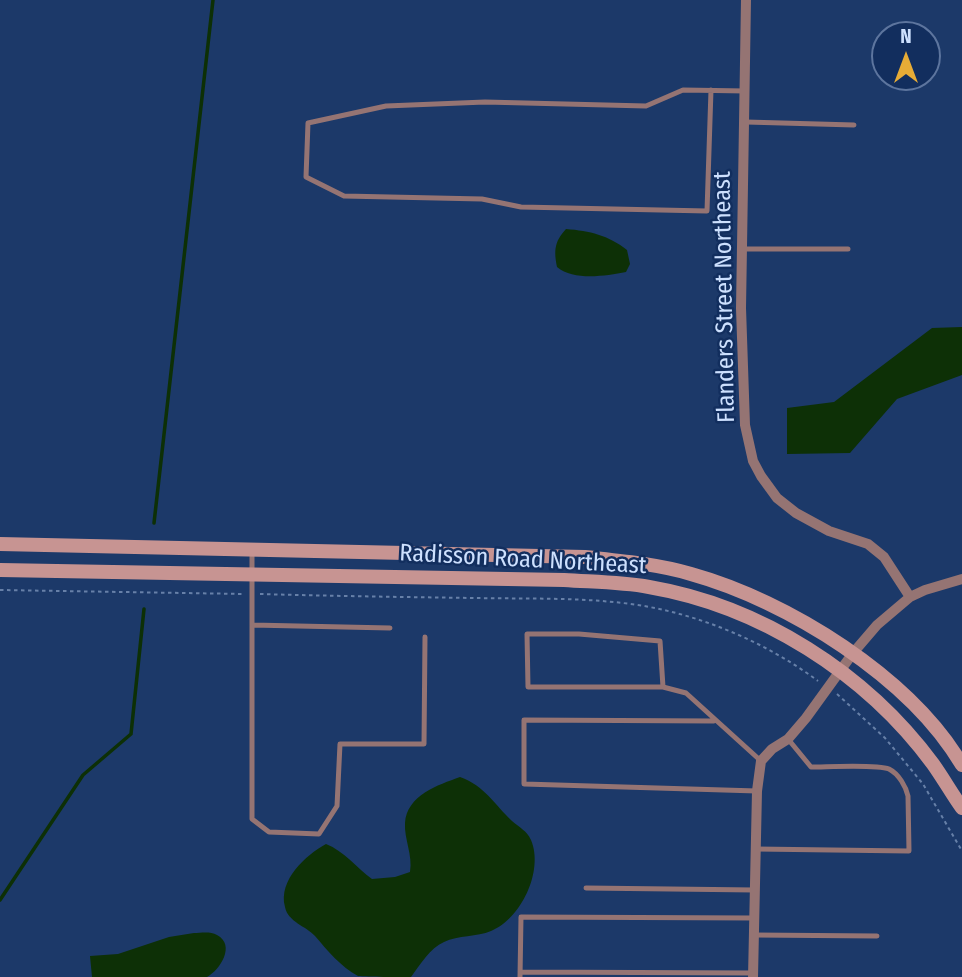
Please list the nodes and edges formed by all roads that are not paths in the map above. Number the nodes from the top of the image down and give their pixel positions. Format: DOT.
graph roads {
  1 [pos="746,0"];
  2 [pos="710,90"];
  3 [pos="746,91"];
  4 [pos="746,122"];
  5 [pos="854,125"];
  6 [pos="743,249"];
  7 [pos="848,249"];
  8 [pos="0,544"];
  9 [pos="253,549"];
  10 [pos="0,570"];
  11 [pos="252,574"];
  12 [pos="962,579"];
  13 [pos="910,597"];
  14 [pos="252,625"];
  15 [pos="390,628"];
  16 [pos="425,637"];
  17 [pos="853,653"];
  18 [pos="840,672"];
  19 [pos="663,687"];
  20 [pos="715,721"];
  21 [pos="788,739"];
  22 [pos="761,761"];
  23 [pos="962,765"];
  24 [pos="757,791"];
  25 [pos="962,808"];
  26 [pos="756,849"];
  27 [pos="586,888"];
  28 [pos="755,890"];
  29 [pos="754,918"];
  30 [pos="754,935"];
  31 [pos="877,936"];
  32 [pos="520,974"];
  33 [pos="753,975"];
  1 -- 3 [label="street, Flanders Street Northeast"];
  2 -- 2 [label="lane"];
  2 -- 3 [label="lane"];
  3 -- 4 [label="street, Flanders Street Northeast"];
  4 -- 5 [label="lane"];
  4 -- 6 [label="street, Flanders Street Northeast"];
  6 -- 7 [label="lane"];
  6 -- 13 [label="street, Flanders Street Northeast"];
  8 -- 9 [label="main road, Radisson Road Northeast"];
  9 -- 11 [label="lane"];
  9 -- 17 [label="main road, Radisson Road Northeast"];
  10 -- 11 [label="main road, Radisson Road Northeast"];
  11 -- 14 [label="lane"];
  11 -- 18 [label="main road, Radisson Road Northeast"];
  12 -- 13 [label="street"];
  13 -- 17 [label="street"];
  14 -- 15 [label="lane"];
  14 -- 16 [label="lane"];
  17 -- 18 [label="street"];
  17 -- 23 [label="main road, Radisson Road Northeast"];
  18 -- 21 [label="street"];
  18 -- 25 [label="main road, Radisson Road Northeast"];
  19 -- 19 [label="lane"];
  19 -- 20 [label="lane"];
  20 -- 22 [label="lane"];
  20 -- 24 [label="lane"];
  21 -- 22 [label="street"];
  21 -- 26 [label="lane"];
  22 -- 24 [label="street"];
  24 -- 26 [label="street"];
  26 -- 28 [label="street"];
  27 -- 28 [label="lane"];
  28 -- 29 [label="street"];
  29 -- 30 [label="street"];
  29 -- 32 [label="lane"];
  30 -- 31 [label="lane"];
  30 -- 33 [label="street"];
  32 -- 33 [label="lane"];
}
